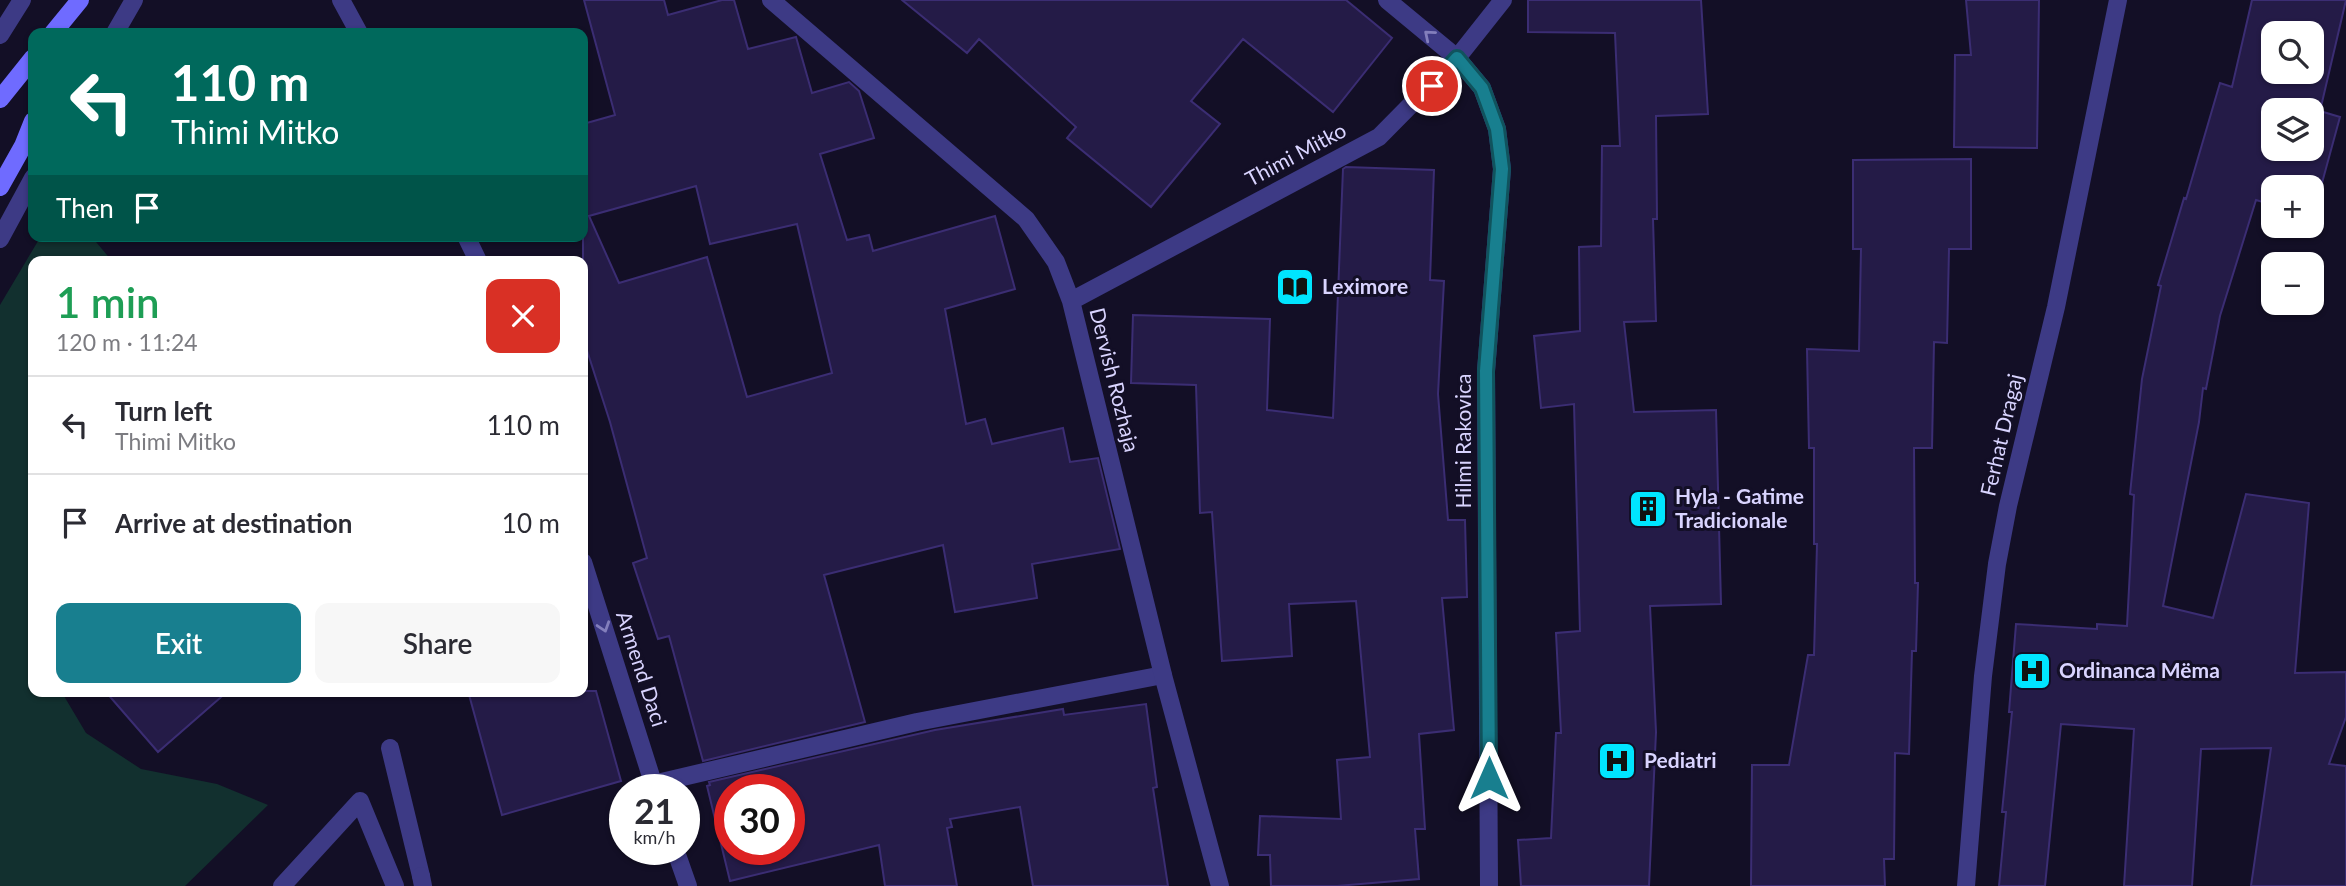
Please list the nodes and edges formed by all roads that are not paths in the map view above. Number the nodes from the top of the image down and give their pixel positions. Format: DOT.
graph roads {
  1 [pos="22,0"];
  2 [pos="80,0"];
  3 [pos="134,0"];
  4 [pos="341,0"];
  5 [pos="771,0"];
  6 [pos="1387,0"];
  7 [pos="1503,0"];
  8 [pos="2118,0"];
  9 [pos="57,28"];
  10 [pos="69,28"];
  11 [pos="118,28"];
  12 [pos="356,28"];
  13 [pos="0,35"];
  14 [pos="1457,58"];
  15 [pos="28,64"];
  16 [pos="0,99"];
  17 [pos="28,134"];
  18 [pos="0,187"];
  19 [pos="28,187"];
  20 [pos="0,239"];
  21 [pos="1071,301"];
  22 [pos="588,578"];
  23 [pos="1163,675"];
  24 [pos="390,748"];
  25 [pos="650,774"];
  26 [pos="700,775"];
  27 [pos="681,865"];
  28 [pos="422,881"];
  29 [pos="282,886"];
  30 [pos="395,886"];
  31 [pos="688,886"];
  32 [pos="1220,886"];
  33 [pos="1489,886"];
  34 [pos="1966,886"];
  1 -- 13 [label="street"];
  2 -- 9 [label="main road"];
  2 -- 10 [label="main road"];
  3 -- 11 [label="street"];
  4 -- 12 [label="street"];
  5 -- 21 [label="street, Dervish Rozhaja"];
  14 -- 6 [label="street, Hilmi Rakovica, one-way"];
  7 -- 14 [label="street, Thimi Mitko"];
  8 -- 34 [label="street, Ferhat Dragaj"];
  14 -- 21 [label="street, Thimi Mitko"];
  14 -- 33 [label="street, Hilmi Rakovica"];
  15 -- 16 [label="main road"];
  17 -- 18 [label="main road"];
  19 -- 20 [label="street"];
  21 -- 23 [label="street, Dervish Rozhaja"];
  22 -- 25 [label="street, Armend Daci, one-way"];
  23 -- 26 [label="street"];
  23 -- 32 [label="street, Dervish Rozhaja"];
  24 -- 28 [label="street"];
  27 -- 31 [label="street"];
  29 -- 30 [label="street"];
}
